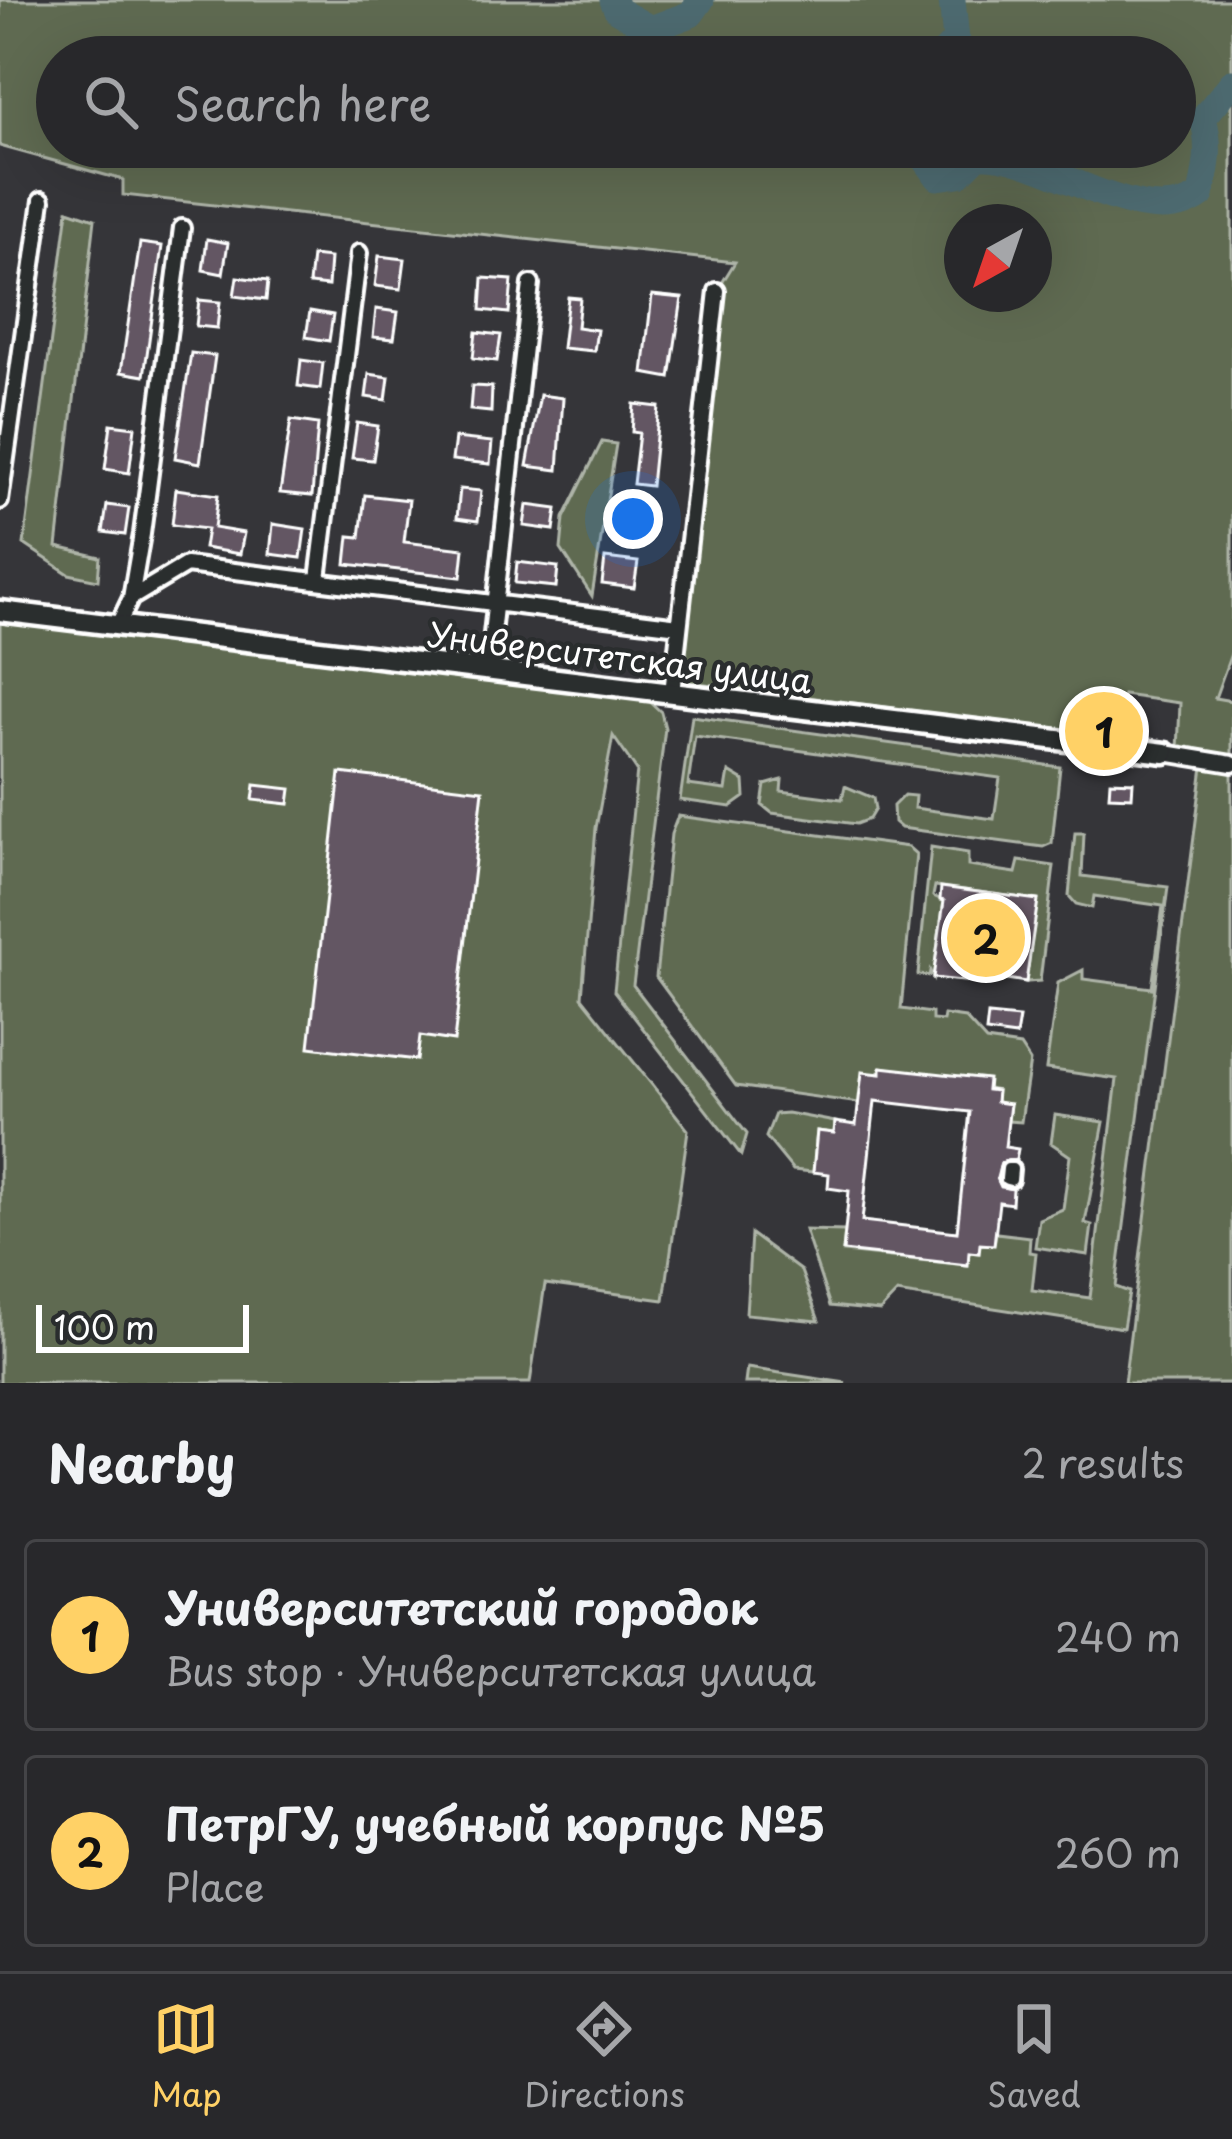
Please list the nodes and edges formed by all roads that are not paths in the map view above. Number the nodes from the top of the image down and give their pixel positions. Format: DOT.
graph roads {
  1 [pos="42,200"];
  2 [pos="182,228"];
  3 [pos="359,253"];
  4 [pos="531,284"];
  5 [pos="717,291"];
  6 [pos="0,501"];
  7 [pos="318,579"];
  8 [pos="131,598"];
  9 [pos="496,606"];
  10 [pos="0,611"];
  11 [pos="118,625"];
  12 [pos="679,626"];
  13 [pos="488,670"];
  14 [pos="672,693"];
  15 [pos="1165,753"];
  16 [pos="1232,764"];
  1 -- 6 [label="street"];
  2 -- 8 [label="street"];
  3 -- 7 [label="street"];
  4 -- 9 [label="street"];
  5 -- 12 [label="street"];
  7 -- 8 [label="street"];
  7 -- 9 [label="street"];
  8 -- 11 [label="street"];
  9 -- 12 [label="street"];
  9 -- 13 [label="street"];
  10 -- 11 [label="street, Университетская улица"];
  11 -- 13 [label="street, Университетская улица"];
  12 -- 14 [label="street"];
  13 -- 14 [label="street, Университетская улица"];
  14 -- 15 [label="street, Университетская улица"];
  15 -- 16 [label="street, Университетская улица"];
}
